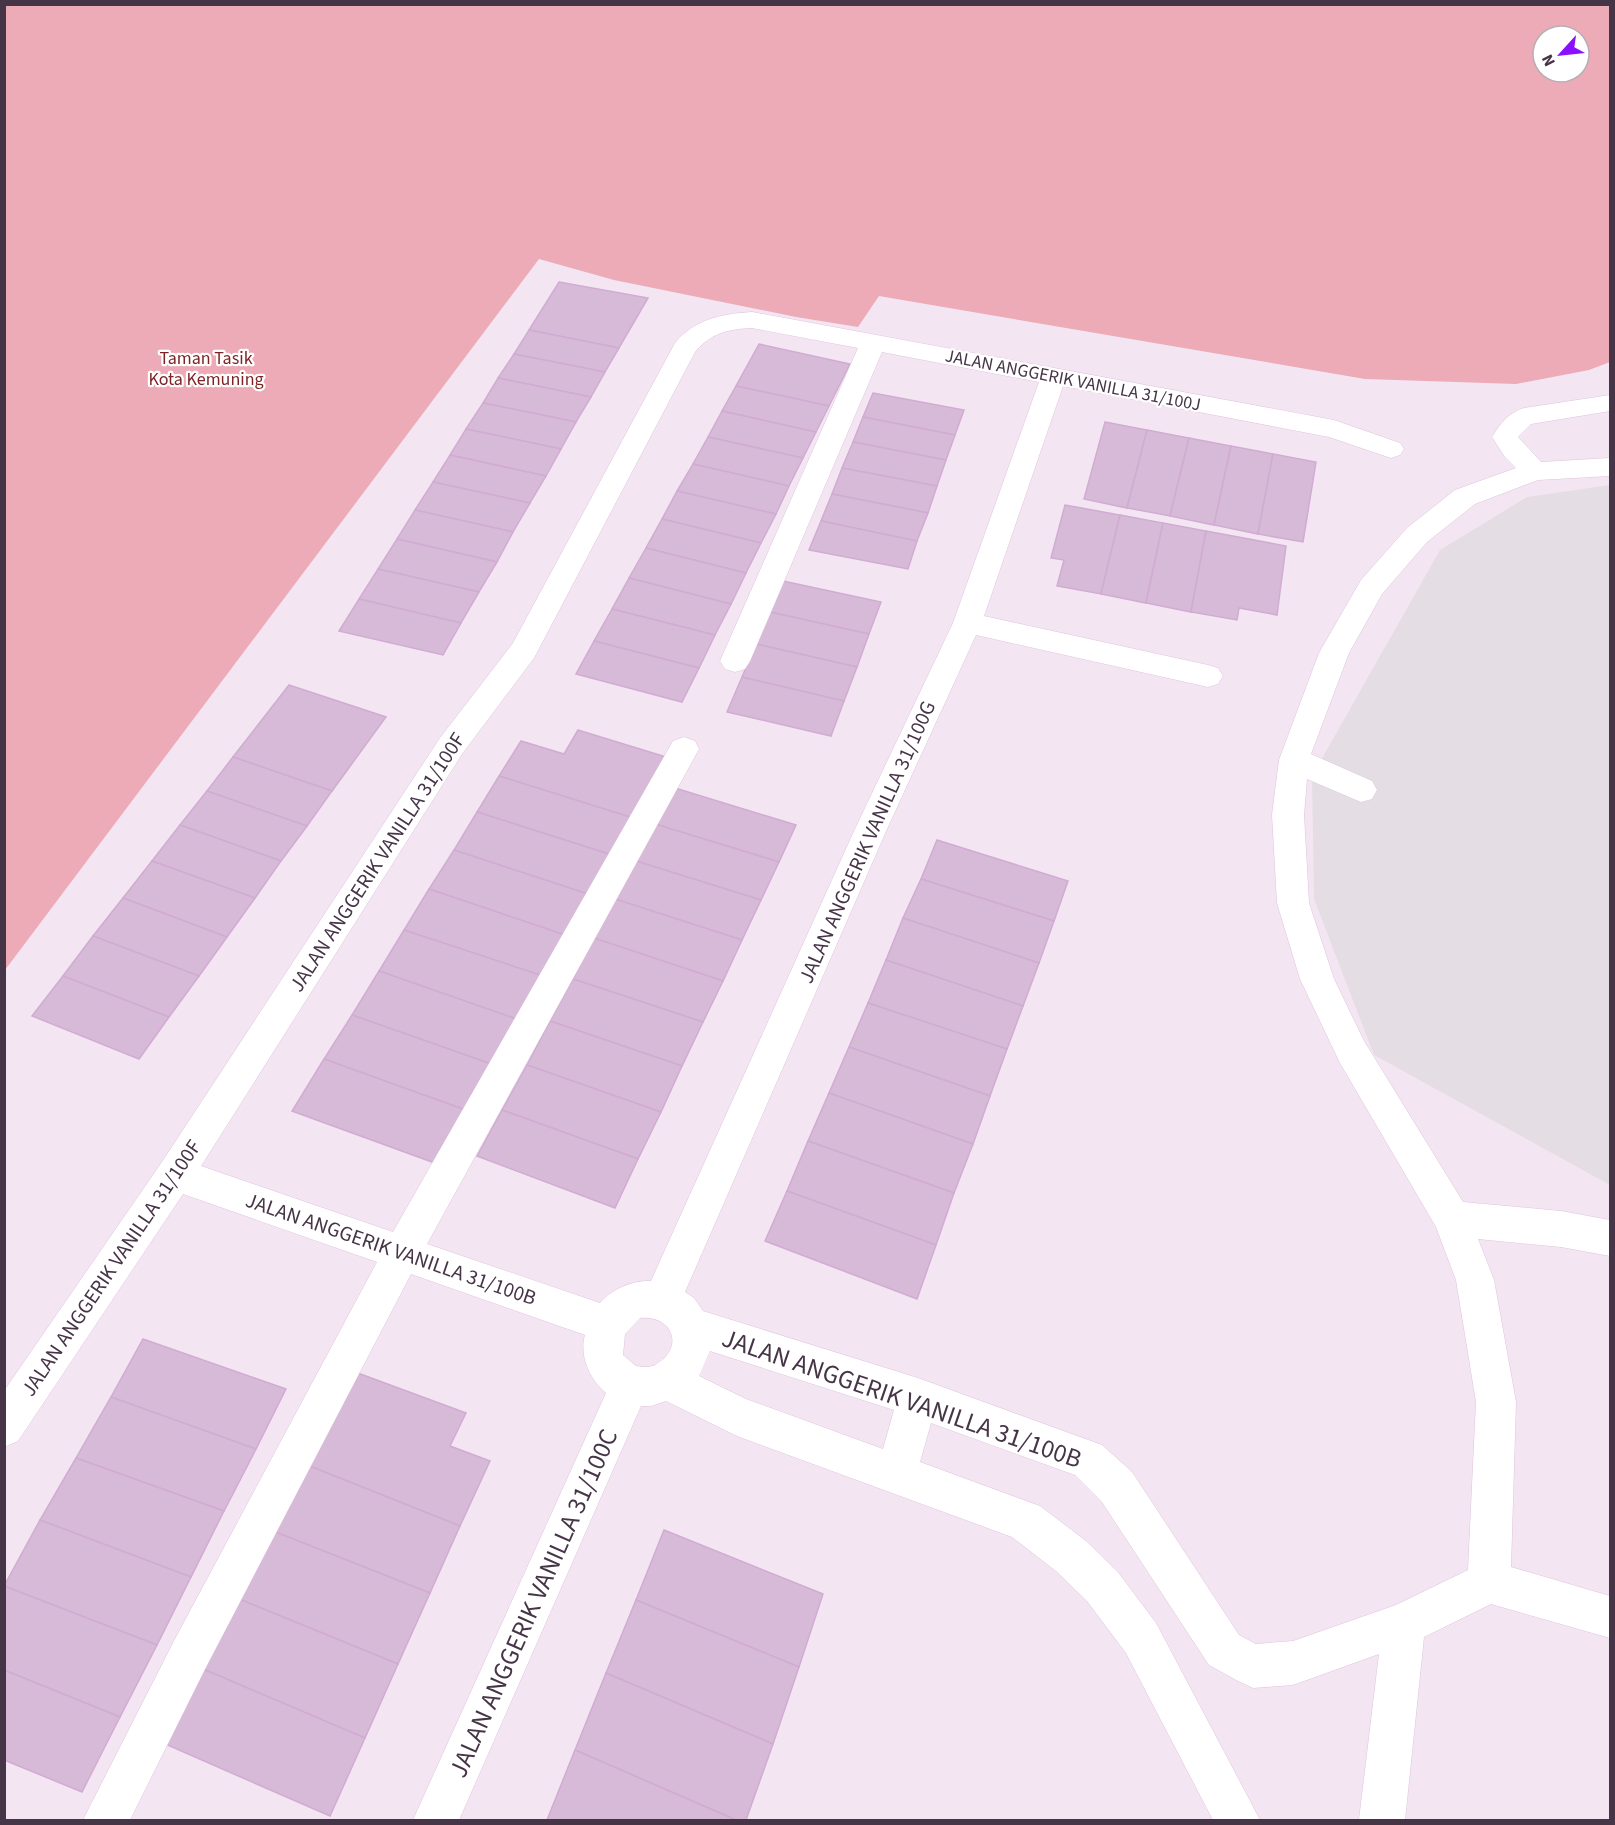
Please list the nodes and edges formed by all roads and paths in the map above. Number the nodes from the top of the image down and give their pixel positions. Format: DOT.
graph roads {
  1 [pos="752,320"];
  2 [pos="873,343"];
  3 [pos="1053,377"];
  4 [pos="1611,403"];
  5 [pos="1391,449"];
  6 [pos="1610,467"];
  7 [pos="1535,471"];
  8 [pos="967,623"];
  9 [pos="735,662"];
  10 [pos="1208,676"];
  11 [pos="684,749"];
  12 [pos="1294,759"];
  13 [pos="1361,790"];
  14 [pos="175,1174"];
  15 [pos="1452,1219"];
  16 [pos="1611,1238"];
  17 [pos="402,1253"];
  18 [pos="676,1312"];
  19 [pos="607,1324"];
  20 [pos="649,1384"];
  21 [pos="918,1398"];
  22 [pos="4,1427"];
  23 [pos="896,1474"];
  24 [pos="1489,1582"];
  25 [pos="1611,1617"];
  26 [pos="1404,1624"];
  27 [pos="106,1821"];
  28 [pos="436,1821"];
  29 [pos="1237,1821"];
  30 [pos="1382,1821"];
  1 -- 2 [label="street, JALAN ANGGERIK VANILLA 31/100J"];
  1 -- 14 [label="street, JALAN ANGGERIK VANILLA 31/100F"];
  2 -- 3 [label="street, JALAN ANGGERIK VANILLA 31/100J"];
  2 -- 9 [label="street"];
  3 -- 5 [label="street, JALAN ANGGERIK VANILLA 31/100J"];
  3 -- 8 [label="street, JALAN ANGGERIK VANILLA 31/100G"];
  4 -- 7 [label="street"];
  6 -- 7 [label="street"];
  7 -- 12 [label="street"];
  8 -- 10 [label="street"];
  8 -- 18 [label="street, JALAN ANGGERIK VANILLA 31/100G"];
  11 -- 17 [label="street"];
  12 -- 13 [label="street"];
  12 -- 15 [label="street"];
  14 -- 17 [label="street, JALAN ANGGERIK VANILLA 31/100B"];
  14 -- 22 [label="street, JALAN ANGGERIK VANILLA 31/100F"];
  15 -- 16 [label="street"];
  15 -- 24 [label="street"];
  17 -- 19 [label="street, JALAN ANGGERIK VANILLA 31/100B"];
  17 -- 27 [label="street"];
  18 -- 19 [label="street"];
  18 -- 20 [label="street"];
  18 -- 21 [label="street, JALAN ANGGERIK VANILLA 31/100B"];
  19 -- 20 [label="street"];
  20 -- 23 [label="street"];
  20 -- 28 [label="street, JALAN ANGGERIK VANILLA 31/100C"];
  21 -- 23 [label="street"];
  21 -- 26 [label="street, JALAN ANGGERIK VANILLA 31/100B"];
  23 -- 29 [label="street"];
  24 -- 25 [label="street"];
  24 -- 26 [label="street, JALAN ANGGERIK VANILLA 31/100B"];
  26 -- 30 [label="street"];
}
